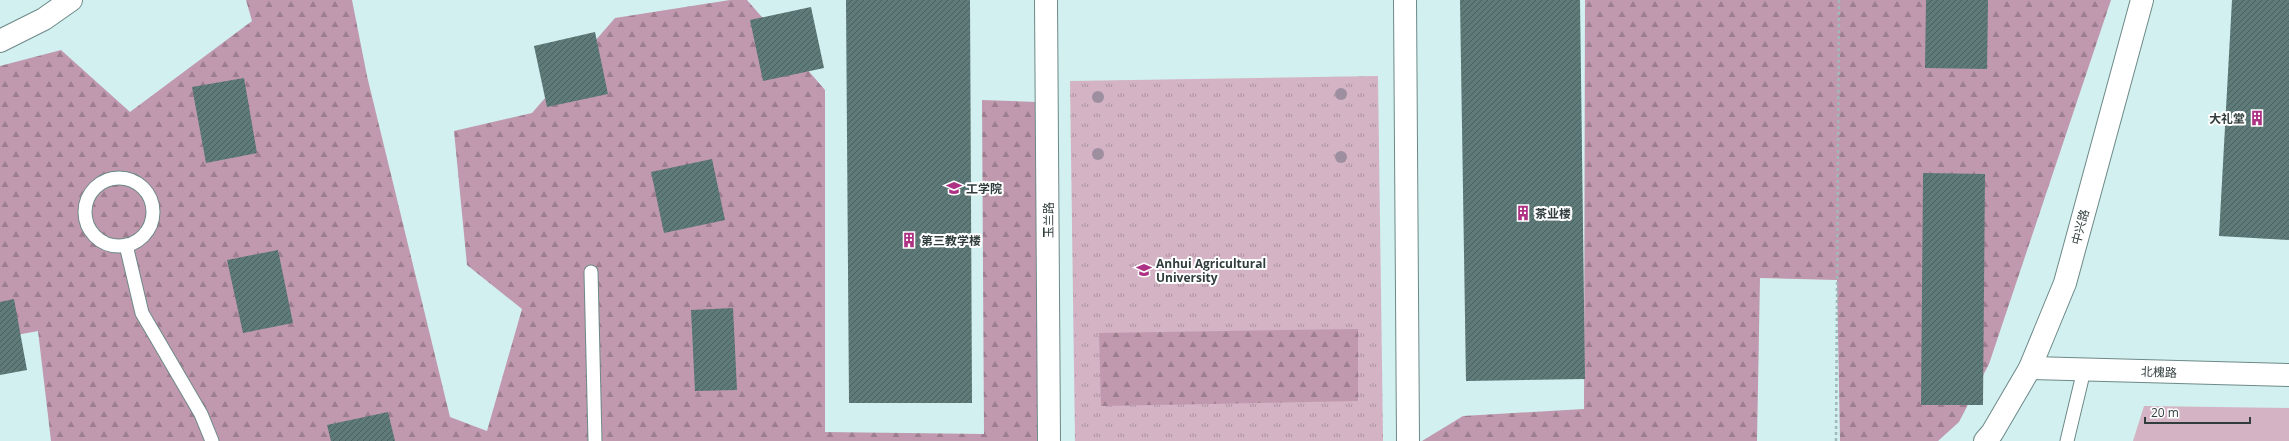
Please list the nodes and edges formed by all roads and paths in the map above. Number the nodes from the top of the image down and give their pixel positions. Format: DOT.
graph roads {
  1 [pos="71,0"];
  2 [pos="1046,0"];
  3 [pos="1404,0"];
  4 [pos="1839,0"];
  5 [pos="2142,0"];
  6 [pos="0,41"];
  7 [pos="126,245"];
  8 [pos="591,272"];
  9 [pos="2030,368"];
  10 [pos="2084,370"];
  11 [pos="2289,375"];
  12 [pos="212,441"];
  13 [pos="595,441"];
  14 [pos="1049,441"];
  15 [pos="1408,441"];
  16 [pos="1836,441"];
  17 [pos="1985,441"];
  18 [pos="2067,441"];
  1 -- 6 [label="street"];
  2 -- 14 [label="street, 玉兰路"];
  3 -- 15 [label="street"];
  4 -- 16 [label="path"];
  5 -- 9 [label="street, 中兴路"];
  7 -- 7 [label="lane"];
  7 -- 12 [label="lane"];
  8 -- 13 [label="lane"];
  9 -- 10 [label="street, 北槐路"];
  9 -- 17 [label="street, 中兴路"];
  10 -- 11 [label="street, 北槐路"];
  10 -- 18 [label="lane"];
}
